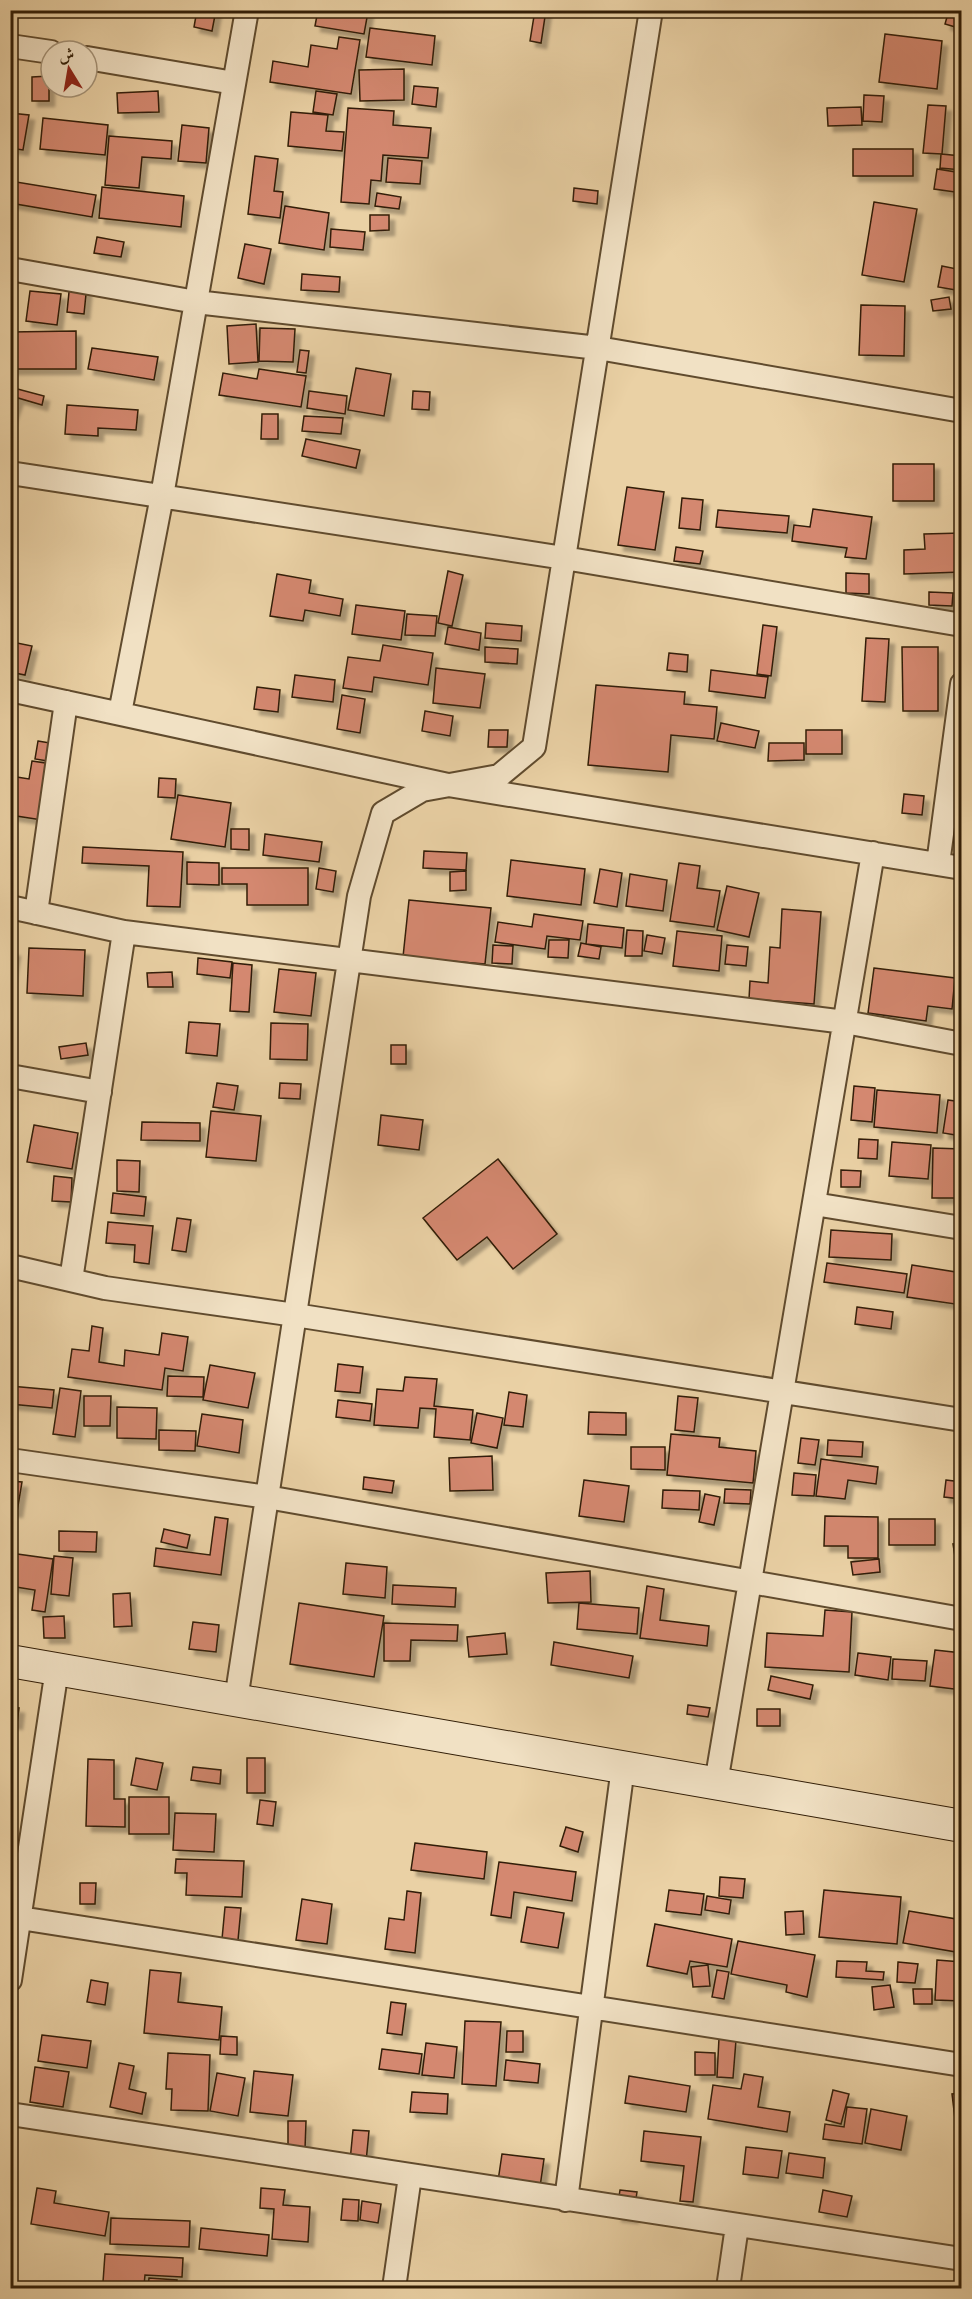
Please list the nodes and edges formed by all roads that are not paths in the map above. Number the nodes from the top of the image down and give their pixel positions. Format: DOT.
graph roads {
  1 [pos="247,10"];
  2 [pos="651,10"];
  3 [pos="10,46"];
  4 [pos="39,50"];
  5 [pos="99,60"];
  6 [pos="234,83"];
  7 [pos="10,269"];
  8 [pos="196,302"];
  9 [pos="598,348"];
  10 [pos="962,411"];
  11 [pos="10,473"];
  12 [pos="162,496"];
  13 [pos="564,558"];
  14 [pos="962,626"];
  15 [pos="962,684"];
  16 [pos="10,690"];
  17 [pos="66,702"];
  18 [pos="120,713"];
  19 [pos="448,785"];
  20 [pos="873,853"];
  21 [pos="938,864"];
  22 [pos="962,868"];
  23 [pos="10,907"];
  24 [pos="36,913"];
  25 [pos="124,933"];
  26 [pos="349,962"];
  27 [pos="845,1022"];
  28 [pos="962,1044"];
  29 [pos="10,1076"];
  30 [pos="100,1092"];
  31 [pos="814,1204"];
  32 [pos="962,1228"];
  33 [pos="10,1266"];
  34 [pos="71,1280"];
  35 [pos="295,1315"];
  36 [pos="783,1392"];
  37 [pos="962,1420"];
  38 [pos="10,1460"];
  39 [pos="267,1497"];
  40 [pos="751,1582"];
  41 [pos="962,1619"];
  42 [pos="10,1661"];
  43 [pos="57,1669"];
  44 [pos="236,1700"];
  45 [pos="624,1767"];
  46 [pos="716,1783"];
  47 [pos="962,1826"];
  48 [pos="20,1918"];
  49 [pos="10,1980"];
  50 [pos="591,2009"];
  51 [pos="962,2066"];
  52 [pos="10,2114"];
  53 [pos="410,2176"];
  54 [pos="566,2200"];
  55 [pos="737,2226"];
  56 [pos="962,2259"];
  57 [pos="394,2289"];
  58 [pos="728,2289"];
  1 -- 6 [label="street"];
  2 -- 9 [label="street"];
  3 -- 4 [label="street"];
  5 -- 6 [label="street"];
  6 -- 8 [label="street"];
  7 -- 8 [label="street"];
  8 -- 9 [label="street"];
  8 -- 12 [label="street"];
  9 -- 10 [label="street"];
  9 -- 13 [label="street"];
  11 -- 12 [label="street"];
  12 -- 13 [label="street"];
  12 -- 18 [label="street"];
  13 -- 14 [label="street"];
  13 -- 19 [label="street"];
  15 -- 21 [label="street"];
  16 -- 17 [label="street"];
  17 -- 18 [label="street"];
  17 -- 24 [label="street"];
  18 -- 19 [label="street"];
  19 -- 20 [label="street"];
  19 -- 26 [label="street"];
  20 -- 21 [label="street"];
  20 -- 27 [label="street"];
  21 -- 22 [label="street"];
  23 -- 24 [label="street"];
  24 -- 25 [label="street"];
  25 -- 26 [label="street"];
  25 -- 30 [label="street"];
  26 -- 27 [label="street"];
  26 -- 35 [label="street"];
  27 -- 28 [label="street"];
  27 -- 31 [label="street"];
  29 -- 30 [label="street"];
  30 -- 34 [label="street"];
  31 -- 32 [label="street"];
  31 -- 36 [label="street"];
  33 -- 34 [label="street"];
  34 -- 35 [label="street"];
  35 -- 36 [label="street"];
  35 -- 39 [label="street"];
  36 -- 37 [label="street"];
  36 -- 40 [label="street"];
  38 -- 39 [label="street"];
  39 -- 40 [label="street"];
  39 -- 44 [label="street"];
  40 -- 41 [label="street"];
  40 -- 46 [label="street"];
  42 -- 43 [label="main road"];
  43 -- 44 [label="main road"];
  43 -- 48 [label="street"];
  44 -- 45 [label="main road"];
  45 -- 46 [label="main road"];
  45 -- 50 [label="street"];
  46 -- 47 [label="main road"];
  48 -- 49 [label="street"];
  48 -- 50 [label="street"];
  50 -- 51 [label="street"];
  50 -- 54 [label="street"];
  52 -- 53 [label="street"];
  53 -- 54 [label="street"];
  53 -- 57 [label="street"];
  54 -- 55 [label="street"];
  55 -- 56 [label="street"];
  55 -- 58 [label="street"];
}
